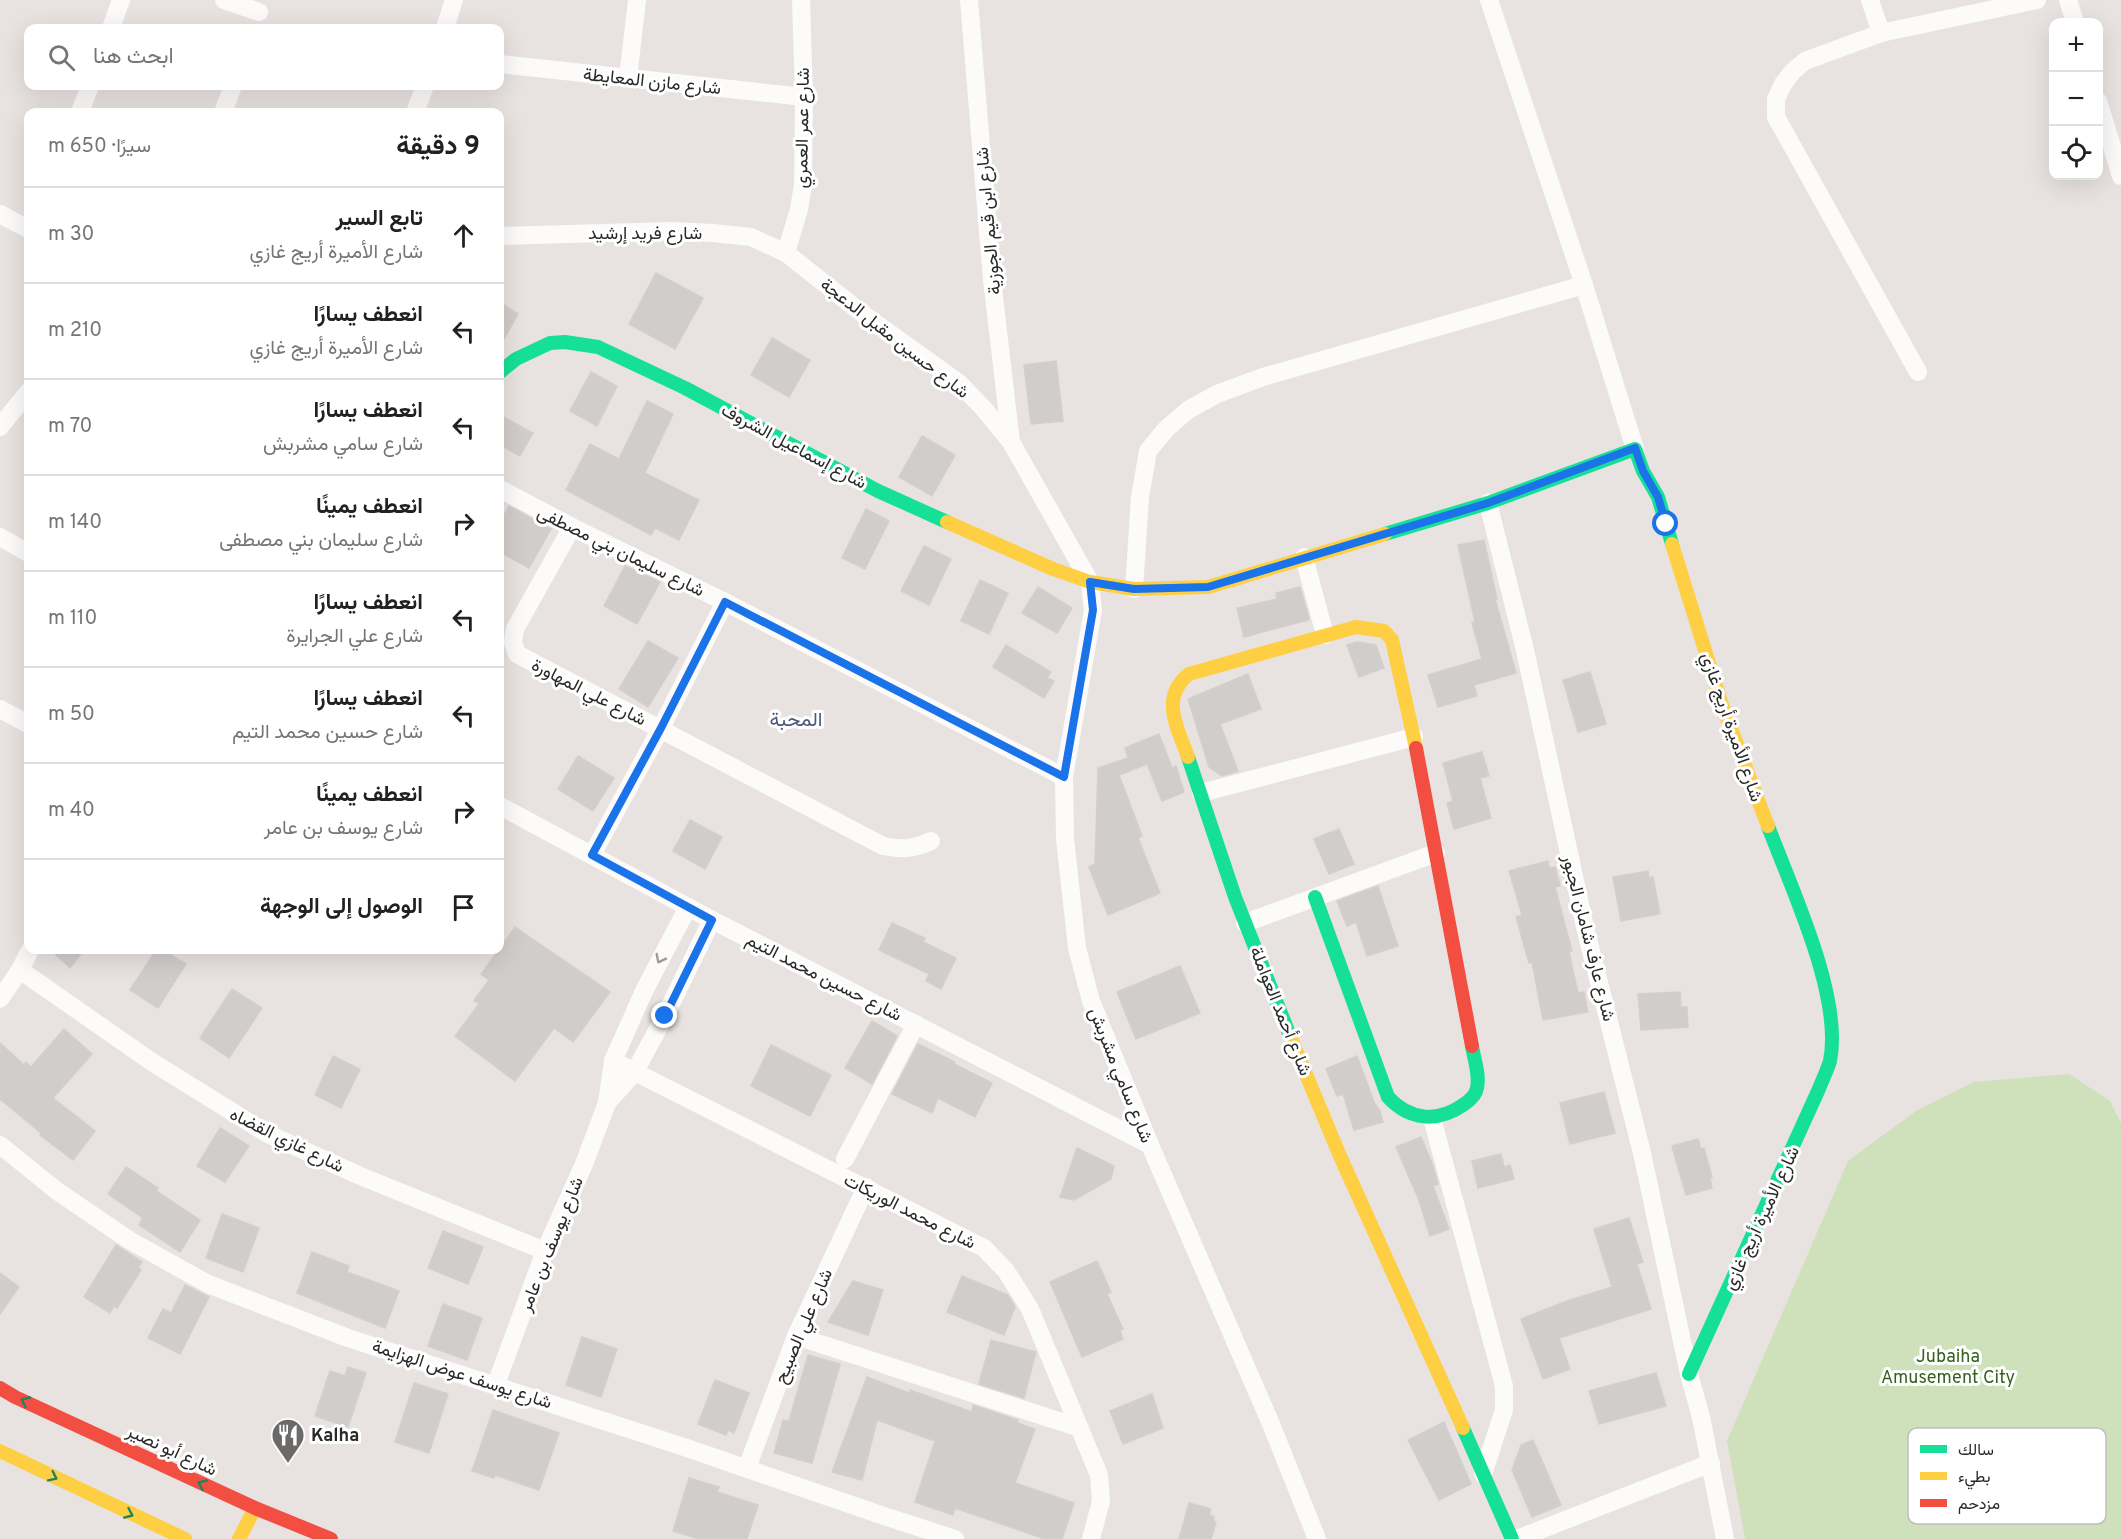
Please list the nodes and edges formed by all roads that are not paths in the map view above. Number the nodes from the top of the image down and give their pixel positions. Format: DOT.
graph roads {
  1 [pos="121,0"];
  2 [pos="224,0"];
  3 [pos="454,0"];
  4 [pos="637,0"];
  5 [pos="801,0"];
  6 [pos="969,0"];
  7 [pos="1489,0"];
  8 [pos="1870,0"];
  9 [pos="2037,0"];
  10 [pos="2068,0"];
  11 [pos="258,13"];
  12 [pos="2074,18"];
  13 [pos="112,24"];
  14 [pos="446,24"];
  15 [pos="1881,33"];
  16 [pos="504,64"];
  17 [pos="628,78"];
  18 [pos="88,90"];
  19 [pos="231,90"];
  20 [pos="423,90"];
  21 [pos="804,97"];
  22 [pos="82,108"];
  23 [pos="225,108"];
  24 [pos="417,108"];
  25 [pos="2103,117"];
  26 [pos="2121,176"];
  27 [pos="0,214"];
  28 [pos="24,226"];
  29 [pos="504,236"];
  30 [pos="786,254"];
  31 [pos="1584,285"];
  32 [pos="504,369"];
  33 [pos="1918,372"];
  34 [pos="24,397"];
  35 [pos="0,427"];
  36 [pos="1011,442"];
  37 [pos="1635,448"];
  38 [pos="504,491"];
  39 [pos="1488,503"];
  40 [pos="572,527"];
  41 [pos="0,537"];
  42 [pos="24,551"];
  43 [pos="1304,557"];
  44 [pos="1090,582"];
  45 [pos="1134,589"];
  46 [pos="725,602"];
  47 [pos="1325,635"];
  48 [pos="1,713"];
  49 [pos="24,722"];
  50 [pos="661,728"];
  51 [pos="1414,737"];
  52 [pos="1064,777"];
  53 [pos="1201,793"];
  54 [pos="504,808"];
  55 [pos="931,841"];
  56 [pos="1436,853"];
  57 [pos="592,855"];
  58 [pos="1315,897"];
  59 [pos="688,907"];
  60 [pos="712,920"];
  61 [pos="1245,923"];
  62 [pos="28,954"];
  63 [pos="20,970"];
  64 [pos="0,999"];
  65 [pos="916,1024"];
  66 [pos="613,1061"];
  67 [pos="634,1073"];
  68 [pos="607,1103"];
  69 [pos="1431,1119"];
  70 [pos="0,1145"];
  71 [pos="1150,1145"];
  72 [pos="845,1159"];
  73 [pos="866,1187"];
  74 [pos="545,1251"];
  75 [pos="796,1336"];
  76 [pos="1689,1374"];
  77 [pos="496,1384"];
  78 [pos="0,1388"];
  79 [pos="1080,1428"];
  80 [pos="0,1451"];
  81 [pos="1711,1463"];
  82 [pos="747,1467"];
  83 [pos="1483,1474"];
  84 [pos="255,1508"];
  85 [pos="151,1523"];
  86 [pos="162,1539"];
  87 [pos="185,1539"];
  88 [pos="239,1539"];
  89 [pos="331,1539"];
  90 [pos="956,1539"];
  91 [pos="1090,1539"];
  92 [pos="1317,1539"];
  93 [pos="1512,1539"];
  94 [pos="1517,1539"];
  95 [pos="1725,1539"];
  1 -- 13 [label="street"];
  2 -- 11 [label="street"];
  3 -- 14 [label="street"];
  4 -- 17 [label="street"];
  5 -- 21 [label="street, شارع عمر العمري"];
  6 -- 36 [label="street, شارع ابن قيم الجوزية"];
  7 -- 31 [label="street"];
  8 -- 15 [label="street"];
  9 -- 15 [label="street"];
  10 -- 12 [label="street"];
  15 -- 33 [label="street"];
  16 -- 17 [label="street, شارع مازن المعايطة"];
  17 -- 21 [label="street, شارع مازن المعايطة"];
  18 -- 22 [label="street"];
  19 -- 23 [label="street"];
  20 -- 24 [label="street"];
  21 -- 30 [label="street, شارع عمر العمري"];
  25 -- 26 [label="street"];
  27 -- 28 [label="street"];
  29 -- 30 [label="street, شارع فريد إرشيد"];
  30 -- 36 [label="street, شارع حسين مقبل الدعجة"];
  31 -- 37 [label="street"];
  31 -- 45 [label="street"];
  32 -- 44 [label="street, شارع إسماعيل الشروف"];
  34 -- 35 [label="street"];
  36 -- 44 [label="street, شارع حسين مقبل الدعجة"];
  37 -- 39 [label="street"];
  37 -- 76 [label="street, شارع الأميرة أريج غازي"];
  38 -- 40 [label="street, شارع سليمان بني مصطفى"];
  39 -- 43 [label="street"];
  39 -- 76 [label="street, شارع عارف شامان الجبور"];
  40 -- 46 [label="street, شارع سليمان بني مصطفى"];
  40 -- 50 [label="street, شارع علي المهاورة"];
  41 -- 42 [label="street"];
  43 -- 45 [label="street"];
  43 -- 47 [label="street"];
  44 -- 45 [label="street"];
  44 -- 52 [label="street, شارع سامي مشربش"];
  46 -- 50 [label="street"];
  46 -- 52 [label="street, شارع سليمان بني مصطفى"];
  47 -- 51 [label="street, شارع أحمد العواملة"];
  47 -- 53 [label="street, شارع أحمد العواملة"];
  48 -- 49 [label="street"];
  50 -- 55 [label="street"];
  50 -- 57 [label="street"];
  51 -- 53 [label="street"];
  51 -- 56 [label="street, شارع أحمد العواملة"];
  52 -- 71 [label="street, شارع سامي مشربش"];
  53 -- 61 [label="street, شارع أحمد العواملة"];
  54 -- 57 [label="street, شارع حسين محمد التيم"];
  56 -- 58 [label="street"];
  56 -- 69 [label="street, شارع أحمد العواملة"];
  57 -- 59 [label="street, شارع حسين محمد التيم"];
  58 -- 61 [label="street"];
  58 -- 69 [label="street"];
  59 -- 60 [label="street, شارع حسين محمد التيم"];
  59 -- 66 [label="street, شارع يوسف بن عامر, one-way"];
  60 -- 65 [label="street, شارع حسين محمد التيم"];
  60 -- 67 [label="street, شارع يوسف بن عامر"];
  61 -- 83 [label="street, شارع أحمد العواملة"];
  62 -- 63 [label="street"];
  63 -- 64 [label="street"];
  63 -- 74 [label="street, شارع غازي القضاه"];
  65 -- 71 [label="street, شارع حسين محمد التيم"];
  65 -- 72 [label="street"];
  66 -- 67 [label="street, شارع محمد الوريكات"];
  66 -- 68 [label="street, شارع يوسف بن عامر"];
  67 -- 68 [label="street, شارع يوسف بن عامر"];
  67 -- 73 [label="street, شارع محمد الوريكات"];
  68 -- 74 [label="street, شارع يوسف بن عامر"];
  69 -- 83 [label="street"];
  70 -- 77 [label="street, شارع يوسف عوض الهزايمة"];
  71 -- 92 [label="street, شارع سامي مشربش"];
  73 -- 75 [label="street, شارع علي الصبيح"];
  73 -- 79 [label="street, شارع محمد الوريكات"];
  74 -- 77 [label="street, شارع يوسف بن عامر"];
  75 -- 79 [label="street"];
  75 -- 82 [label="street, شارع علي الصبيح"];
  76 -- 81 [label="street"];
  77 -- 82 [label="street, شارع يوسف عوض الهزايمة"];
  84 -- 78 [label="street, شارع أبو نصير, one-way"];
  79 -- 91 [label="street, شارع محمد الوريكات"];
  80 -- 85 [label="street, one-way"];
  81 -- 94 [label="street"];
  81 -- 95 [label="street"];
  82 -- 90 [label="street, شارع يوسف عوض الهزايمة"];
  83 -- 93 [label="street, شارع أحمد العواملة"];
  84 -- 88 [label="street"];
  84 -- 89 [label="street, شارع أبو نصير"];
  85 -- 86 [label="street"];
  85 -- 87 [label="street"];
}
